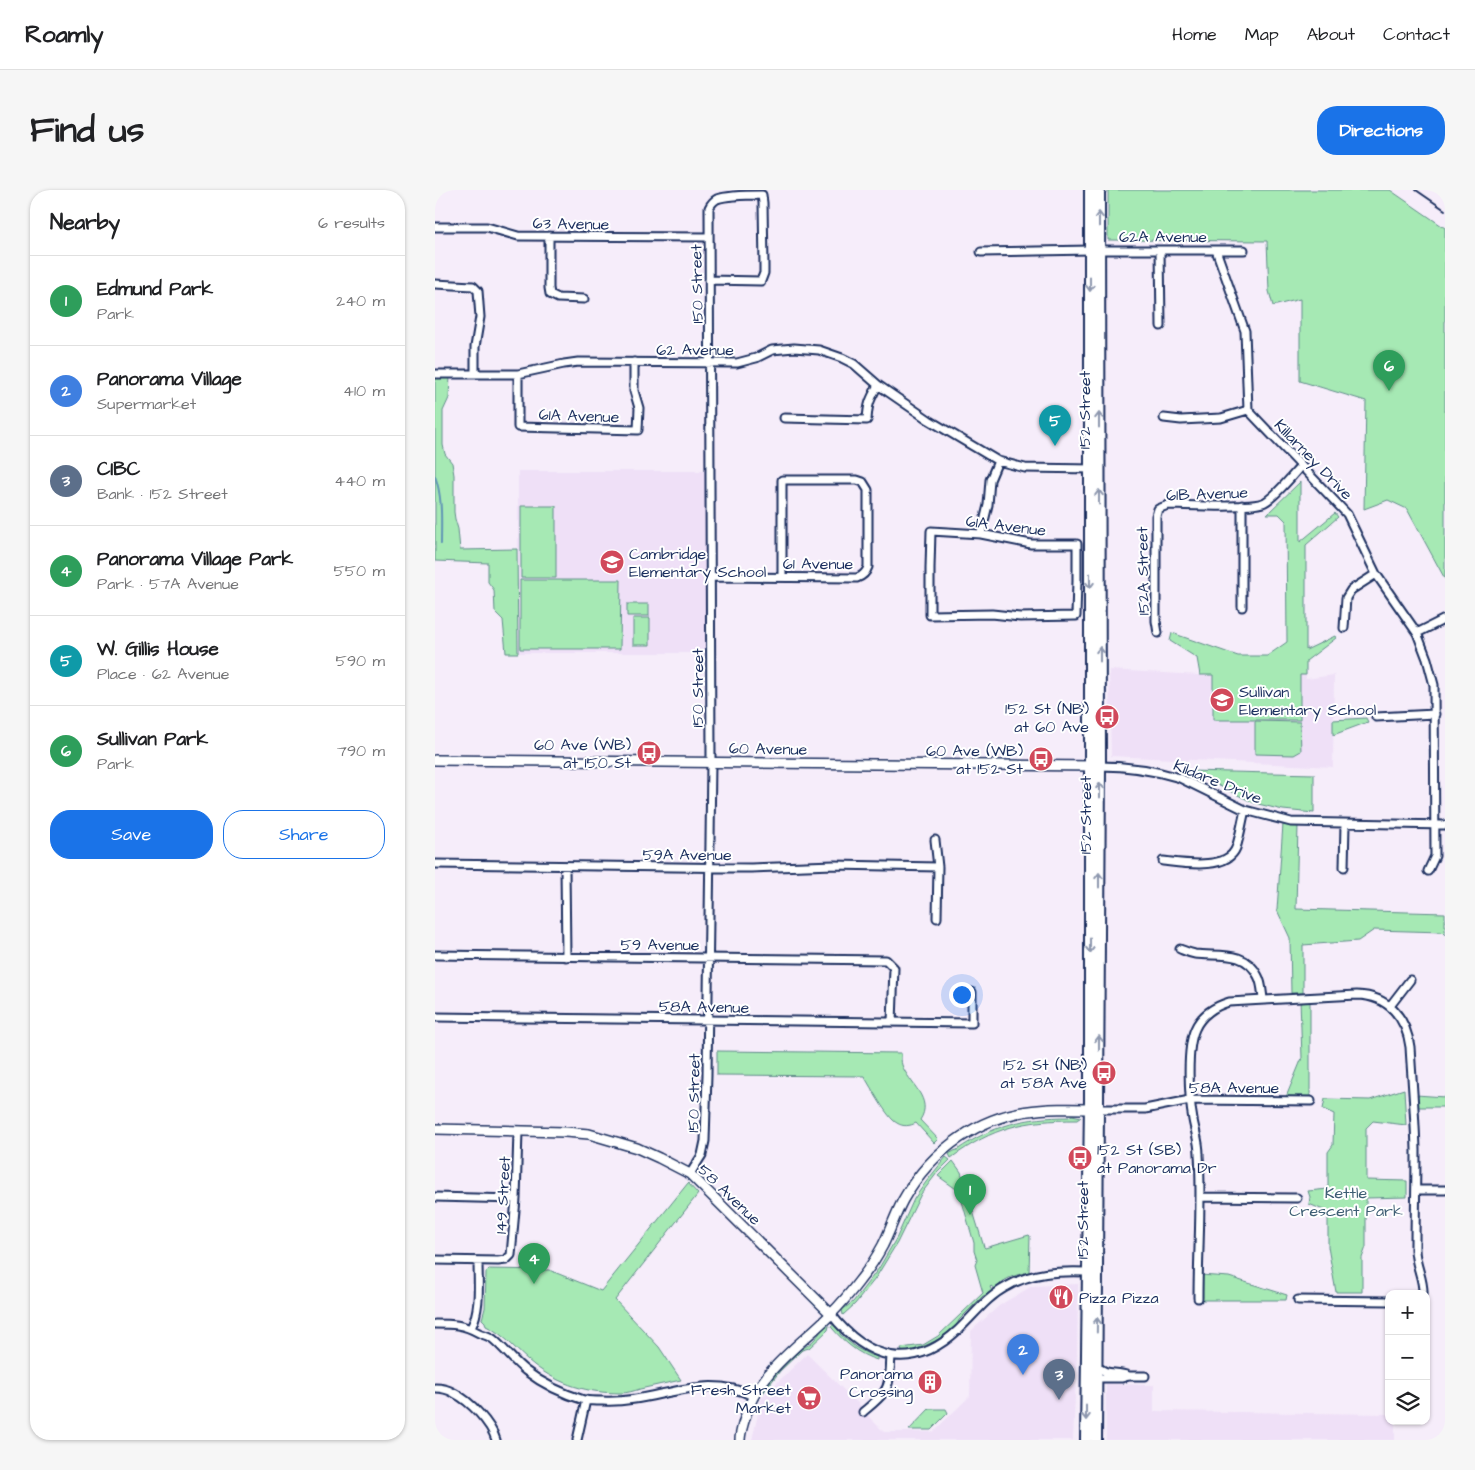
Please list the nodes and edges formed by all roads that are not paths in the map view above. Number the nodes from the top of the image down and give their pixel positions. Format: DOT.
graph roads {
  1 [pos="1090,190"];
  2 [pos="1099,190"];
  3 [pos="435,228"];
  4 [pos="549,236"];
  5 [pos="709,237"];
  6 [pos="1094,249"];
  7 [pos="1160,250"];
  8 [pos="1216,250"];
  9 [pos="1244,250"];
  10 [pos="981,252"];
  11 [pos="709,280"];
  12 [pos="435,284"];
  13 [pos="585,299"];
  14 [pos="1161,326"];
  15 [pos="634,362"];
  16 [pos="711,363"];
  17 [pos="435,374"];
  18 [pos="475,374"];
  19 [pos="518,374"];
  20 [pos="878,385"];
  21 [pos="1248,410"];
  22 [pos="783,418"];
  23 [pos="1163,418"];
  24 [pos="998,461"];
  25 [pos="1301,466"];
  26 [pos="1094,469"];
  27 [pos="1242,505"];
  28 [pos="1158,509"];
  29 [pos="981,534"];
  30 [pos="1376,574"];
  31 [pos="711,577"];
  32 [pos="782,577"];
  33 [pos="1242,607"];
  34 [pos="1445,619"];
  35 [pos="1344,628"];
  36 [pos="1158,633"];
  37 [pos="1417,633"];
  38 [pos="1435,714"];
  39 [pos="1376,717"];
  40 [pos="435,760"];
  41 [pos="711,762"];
  42 [pos="1095,766"];
  43 [pos="1245,810"];
  44 [pos="1345,824"];
  45 [pos="1435,825"];
  46 [pos="1445,825"];
  47 [pos="935,840"];
  48 [pos="1163,861"];
  49 [pos="435,864"];
  50 [pos="565,866"];
  51 [pos="709,867"];
  52 [pos="938,867"];
  53 [pos="1344,867"];
  54 [pos="1428,871"];
  55 [pos="937,918"];
  56 [pos="1180,948"];
  57 [pos="435,955"];
  58 [pos="566,957"];
  59 [pos="707,958"];
  60 [pos="1410,980"];
  61 [pos="972,992"];
  62 [pos="1263,999"];
  63 [pos="1390,1006"];
  64 [pos="435,1017"];
  65 [pos="708,1020"];
  66 [pos="892,1022"];
  67 [pos="1190,1100"];
  68 [pos="1311,1101"];
  69 [pos="1094,1109"];
  70 [pos="435,1129"];
  71 [pos="518,1131"];
  72 [pos="689,1174"];
  73 [pos="1416,1190"];
  74 [pos="1445,1190"];
  75 [pos="435,1197"];
  76 [pos="1200,1197"];
  77 [pos="1297,1198"];
  78 [pos="517,1199"];
  79 [pos="435,1260"];
  80 [pos="478,1261"];
  81 [pos="1087,1272"];
  82 [pos="1097,1289"];
  83 [pos="1423,1290"];
  84 [pos="1198,1298"];
  85 [pos="1298,1300"];
  86 [pos="1385,1301"];
  87 [pos="831,1314"];
  88 [pos="435,1324"];
  89 [pos="471,1328"];
  90 [pos="891,1356"];
  91 [pos="1097,1365"];
  92 [pos="1091,1376"];
  93 [pos="1129,1376"];
  94 [pos="1145,1376"];
  95 [pos="435,1388"];
  96 [pos="753,1396"];
  97 [pos="586,1400"];
  98 [pos="863,1412"];
  99 [pos="496,1440"];
  100 [pos="577,1440"];
  101 [pos="740,1440"];
  102 [pos="1086,1440"];
  103 [pos="1096,1440"];
  1 -- 6 [label="main road, 152 Street"];
  6 -- 2 [label="main road, 152 Street, one-way"];
  3 -- 4 [label="street, 63 Avenue"];
  4 -- 5 [label="street, 63 Avenue"];
  4 -- 13 [label="street"];
  5 -- 11 [label="street, 150 Street"];
  5 -- 11 [label="street, 150 Street"];
  6 -- 7 [label="street, 62A Avenue"];
  6 -- 10 [label="street, 62A Avenue"];
  6 -- 26 [label="main road, 152 Street"];
  7 -- 8 [label="street, 62A Avenue"];
  7 -- 14 [label="street"];
  8 -- 9 [label="street, 62A Avenue"];
  8 -- 21 [label="street"];
  11 -- 16 [label="street, 150 Street"];
  12 -- 18 [label="street"];
  15 -- 16 [label="street, 62 Avenue"];
  15 -- 19 [label="street, 62 Avenue"];
  15 -- 19 [label="street, 61A Avenue"];
  16 -- 20 [label="street, 62 Avenue"];
  16 -- 31 [label="street, 150 Street"];
  17 -- 18 [label="street, 62 Avenue"];
  18 -- 19 [label="street, 62 Avenue"];
  20 -- 22 [label="street"];
  20 -- 24 [label="street, 62 Avenue"];
  21 -- 23 [label="street"];
  21 -- 25 [label="street, Killarney Drive"];
  24 -- 26 [label="street, 62 Avenue"];
  24 -- 29 [label="street"];
  25 -- 27 [label="street, 61B Avenue"];
  25 -- 30 [label="street, Killarney Drive"];
  26 -- 42 [label="main road, 152 Street"];
  27 -- 28 [label="street, 61B Avenue"];
  27 -- 33 [label="street"];
  28 -- 36 [label="street, 152A Street"];
  29 -- 29 [label="street, 61A Avenue"];
  30 -- 35 [label="street"];
  30 -- 37 [label="street, Killarney Drive"];
  31 -- 32 [label="street, 61 Avenue"];
  31 -- 41 [label="street, 150 Street"];
  32 -- 32 [label="street, 61 Avenue"];
  34 -- 37 [label="street"];
  37 -- 38 [label="street, Killarney Drive"];
  38 -- 39 [label="street"];
  38 -- 45 [label="street, Killarney Drive"];
  40 -- 41 [label="street, 60 Avenue"];
  41 -- 42 [label="street, 60 Avenue"];
  41 -- 51 [label="street, 150 Street"];
  42 -- 43 [label="street, Kildare Drive"];
  42 -- 69 [label="main road, 152 Street"];
  43 -- 44 [label="street, Kildare Drive"];
  43 -- 48 [label="street"];
  44 -- 45 [label="street, Kildare Drive"];
  44 -- 53 [label="street"];
  45 -- 46 [label="street, Kildare Drive"];
  45 -- 54 [label="street, Killarney Drive"];
  47 -- 52 [label="street"];
  49 -- 50 [label="street, 59A Avenue"];
  50 -- 51 [label="street, 59A Avenue"];
  50 -- 58 [label="street"];
  51 -- 52 [label="street, 59A Avenue"];
  51 -- 59 [label="street, 150 Street"];
  52 -- 55 [label="street"];
  56 -- 62 [label="street"];
  57 -- 58 [label="street, 59 Avenue"];
  58 -- 59 [label="street, 59 Avenue"];
  59 -- 65 [label="street, 150 Street"];
  59 -- 66 [label="street, 59 Avenue"];
  60 -- 63 [label="street"];
  61 -- 66 [label="street, 58A Avenue"];
  62 -- 63 [label="street"];
  62 -- 67 [label="street"];
  63 -- 73 [label="street"];
  64 -- 65 [label="street, 58A Avenue"];
  65 -- 66 [label="street, 58A Avenue"];
  65 -- 72 [label="street, 150 Street"];
  67 -- 68 [label="street, 58A Avenue"];
  67 -- 69 [label="street, 58A Avenue"];
  67 -- 76 [label="street"];
  69 -- 81 [label="main road, 152 Street"];
  69 -- 82 [label="main road, 152 Street"];
  69 -- 87 [label="street"];
  70 -- 71 [label="street, 58 Avenue"];
  71 -- 72 [label="street, 58 Avenue"];
  71 -- 78 [label="street, 149 Street"];
  72 -- 87 [label="street, 58 Avenue"];
  73 -- 74 [label="street"];
  73 -- 83 [label="street"];
  75 -- 78 [label="street"];
  76 -- 77 [label="street"];
  76 -- 84 [label="street"];
  78 -- 80 [label="street, 149 Street"];
  79 -- 80 [label="street"];
  80 -- 89 [label="street"];
  81 -- 82 [label="main road"];
  81 -- 90 [label="street"];
  81 -- 92 [label="main road, 152 Street"];
  91 -- 82 [label="main road, 152 Street, one-way"];
  85 -- 86 [label="street"];
  87 -- 90 [label="street"];
  87 -- 96 [label="street"];
  88 -- 89 [label="street"];
  89 -- 97 [label="street"];
  90 -- 98 [label="street"];
  91 -- 92 [label="main road, 152 Street"];
  91 -- 93 [label="street"];
  92 -- 93 [label="street"];
  92 -- 102 [label="main road, 152 Street, one-way"];
  92 -- 103 [label="main road, 152 Street"];
  93 -- 94 [label="street"];
  95 -- 99 [label="street"];
  96 -- 97 [label="street"];
  96 -- 101 [label="street"];
  97 -- 100 [label="street"];
}
